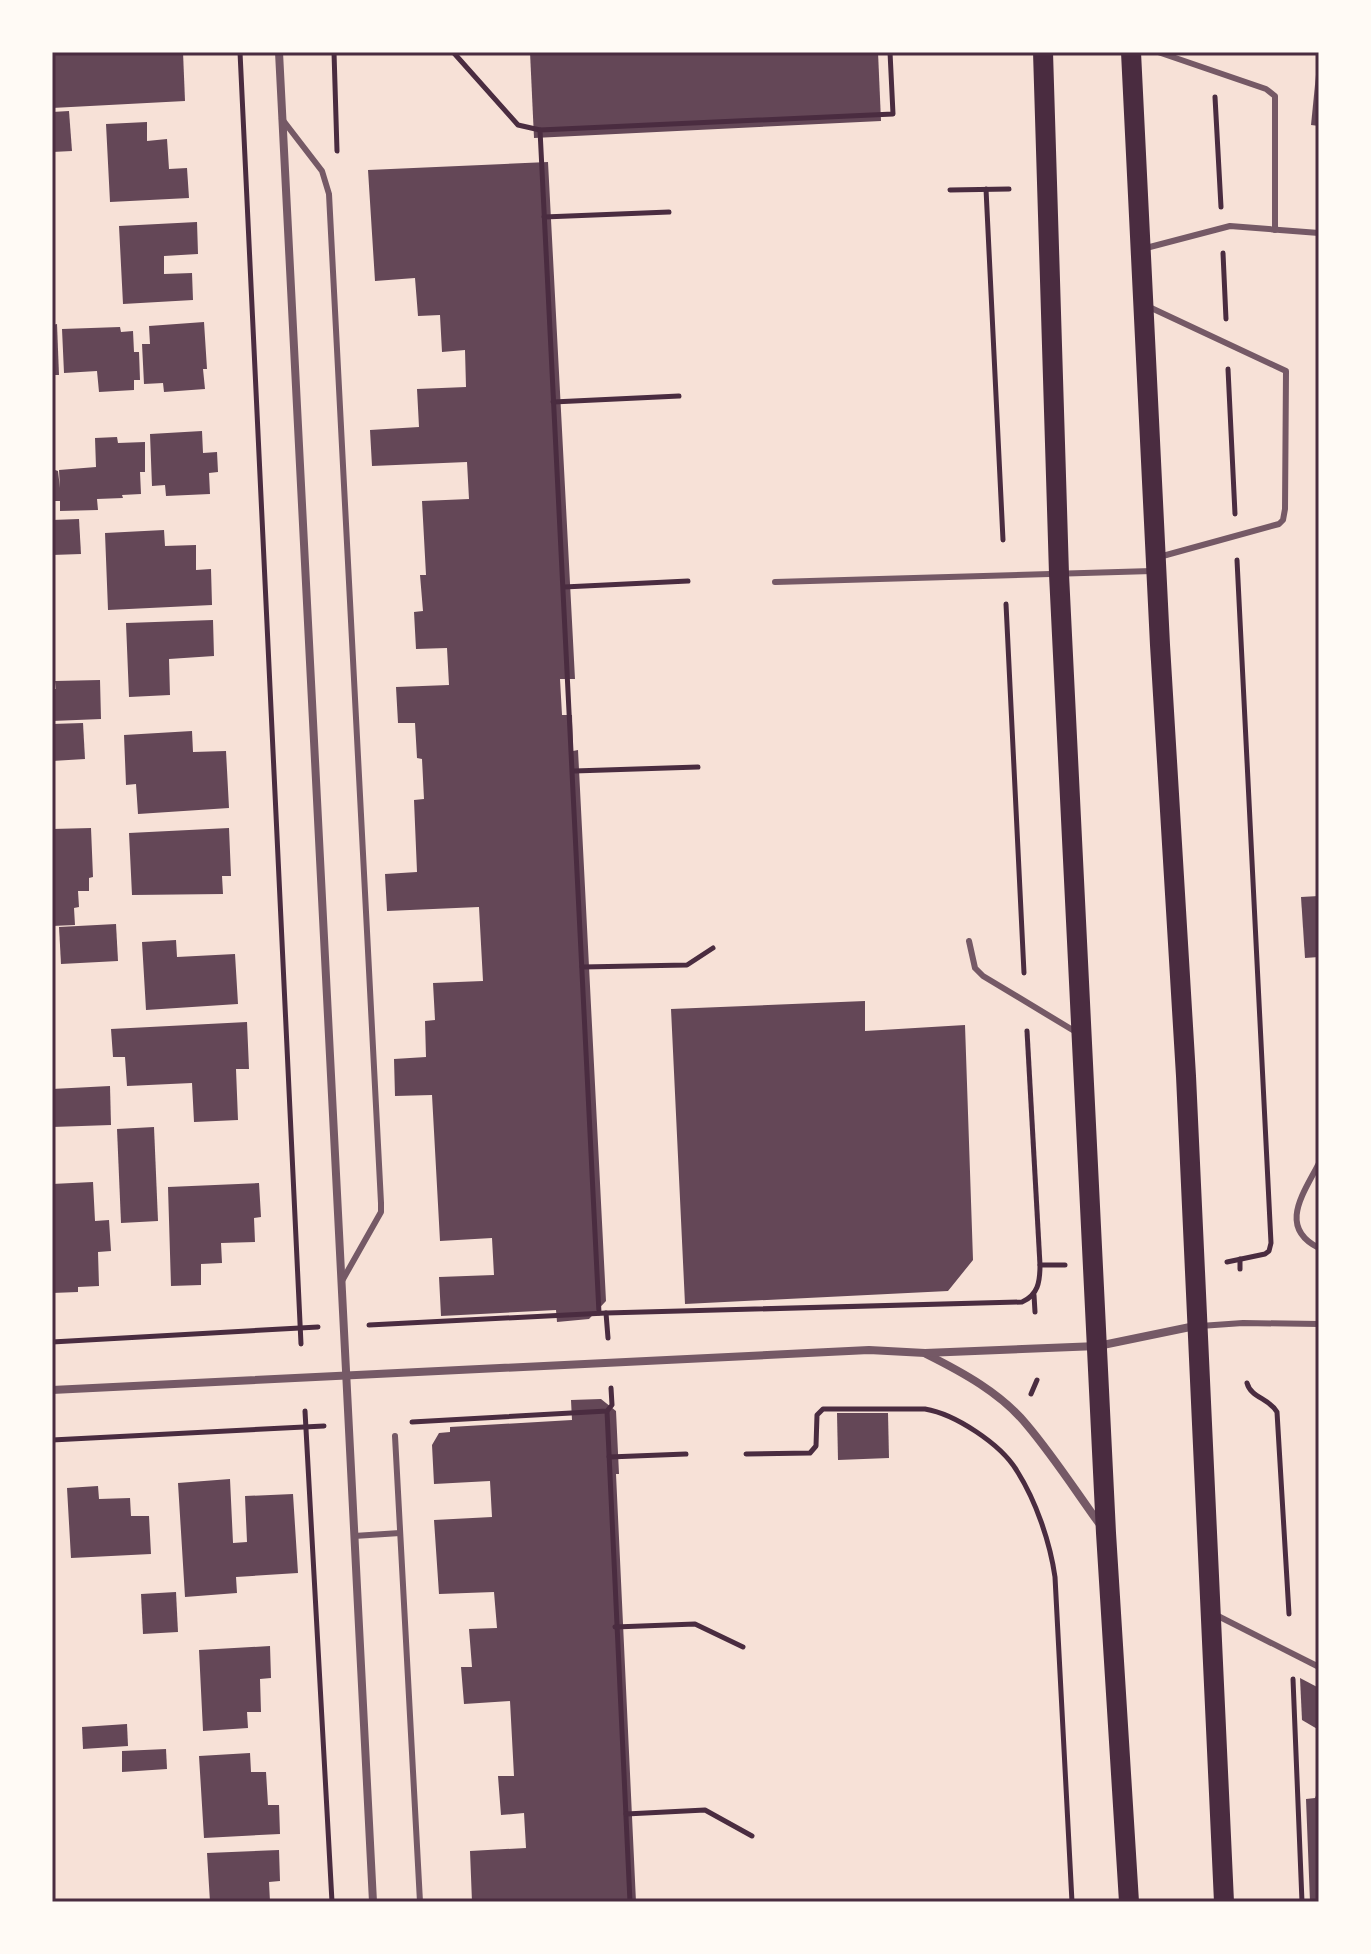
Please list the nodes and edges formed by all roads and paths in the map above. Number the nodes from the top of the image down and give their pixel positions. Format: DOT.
graph roads {
  1 [pos="240,52"];
  2 [pos="279,52"];
  3 [pos="334,52"];
  4 [pos="453,52"];
  5 [pos="890,52"];
  6 [pos="1043,52"];
  7 [pos="1131,52"];
  8 [pos="1158,52"];
  9 [pos="1214,71"];
  10 [pos="282,119"];
  11 [pos="540,130"];
  12 [pos="328,186"];
  13 [pos="986,189"];
  14 [pos="1009,189"];
  15 [pos="950,190"];
  16 [pos="669,212"];
  17 [pos="544,217"];
  18 [pos="1222,228"];
  19 [pos="1275,230"];
  20 [pos="1319,233"];
  21 [pos="1140,249"];
  22 [pos="1143,305"];
  23 [pos="1227,344"];
  24 [pos="679,396"];
  25 [pos="553,402"];
  26 [pos="1236,535"];
  27 [pos="1003,540"];
  28 [pos="1156,565"];
  29 [pos="1059,574"];
  30 [pos="688,581"];
  31 [pos="775,582"];
  32 [pos="564,587"];
  33 [pos="1006,604"];
  34 [pos="698,767"];
  35 [pos="574,771"];
  36 [pos="969,941"];
  37 [pos="713,948"];
  38 [pos="582,967"];
  39 [pos="1025,986"];
  40 [pos="1026,1020"];
  41 [pos="1082,1036"];
  42 [pos="1319,1163"];
  43 [pos="1319,1248"];
  44 [pos="1240,1259"];
  45 [pos="1227,1262"];
  46 [pos="1040,1265"];
  47 [pos="1066,1265"];
  48 [pos="1240,1269"];
  49 [pos="342,1281"];
  50 [pos="1034,1294"];
  51 [pos="1035,1312"];
  52 [pos="599,1313"];
  53 [pos="606,1313"];
  54 [pos="1319,1324"];
  55 [pos="369,1325"];
  56 [pos="1196,1326"];
  57 [pos="318,1327"];
  58 [pos="301,1328"];
  59 [pos="608,1338"];
  60 [pos="52,1342"];
  61 [pos="301,1344"];
  62 [pos="1098,1346"];
  63 [pos="925,1353"];
  64 [pos="346,1376"];
  65 [pos="1247,1383"];
  66 [pos="52,1390"];
  67 [pos="611,1393"];
  68 [pos="305,1411"];
  69 [pos="607,1411"];
  70 [pos="404,1423"];
  71 [pos="324,1426"];
  72 [pos="306,1427"];
  73 [pos="395,1436"];
  74 [pos="52,1440"];
  75 [pos="686,1454"];
  76 [pos="746,1454"];
  77 [pos="609,1457"];
  78 [pos="400,1533"];
  79 [pos="1106,1533"];
  80 [pos="354,1536"];
  81 [pos="1209,1611"];
  82 [pos="1289,1614"];
  83 [pos="615,1627"];
  84 [pos="743,1647"];
  85 [pos="1319,1667"];
  86 [pos="1293,1678"];
  87 [pos="626,1814"];
  88 [pos="752,1836"];
  89 [pos="332,1902"];
  90 [pos="373,1902"];
  91 [pos="420,1902"];
  92 [pos="630,1902"];
  93 [pos="1072,1902"];
  94 [pos="1129,1902"];
  95 [pos="1224,1902"];
  96 [pos="1302,1902"];
  1 -- 58 [label="path"];
  2 -- 10 [label="street"];
  3 -- 12 [label="path"];
  4 -- 11 [label="path"];
  5 -- 11 [label="path"];
  6 -- 29 [label="main road"];
  7 -- 21 [label="main road"];
  8 -- 9 [label="lane"];
  9 -- 18 [label="path"];
  9 -- 19 [label="lane"];
  10 -- 12 [label="lane"];
  10 -- 49 [label="street"];
  11 -- 17 [label="path"];
  12 -- 49 [label="lane"];
  13 -- 14 [label="path"];
  13 -- 15 [label="path"];
  13 -- 27 [label="path"];
  16 -- 17 [label="path"];
  17 -- 25 [label="path"];
  18 -- 19 [label="lane"];
  18 -- 21 [label="lane"];
  18 -- 23 [label="path"];
  19 -- 20 [label="lane"];
  21 -- 22 [label="main road"];
  22 -- 23 [label="lane"];
  22 -- 28 [label="main road"];
  23 -- 26 [label="path"];
  23 -- 26 [label="lane"];
  24 -- 25 [label="path"];
  25 -- 32 [label="path"];
  26 -- 28 [label="lane"];
  26 -- 44 [label="path"];
  28 -- 29 [label="lane"];
  28 -- 56 [label="main road"];
  29 -- 31 [label="lane"];
  29 -- 41 [label="main road"];
  30 -- 32 [label="path"];
  32 -- 35 [label="path"];
  33 -- 39 [label="path"];
  34 -- 35 [label="path"];
  35 -- 38 [label="path"];
  36 -- 41 [label="lane"];
  37 -- 38 [label="path"];
  38 -- 52 [label="path"];
  40 -- 46 [label="path"];
  41 -- 62 [label="main road"];
  42 -- 43 [label="lane"];
  44 -- 45 [label="path"];
  44 -- 48 [label="path"];
  46 -- 47 [label="path"];
  46 -- 50 [label="path"];
  49 -- 64 [label="street"];
  50 -- 51 [label="path"];
  50 -- 53 [label="path"];
  52 -- 53 [label="path"];
  52 -- 55 [label="path"];
  53 -- 59 [label="path"];
  54 -- 56 [label="lane"];
  56 -- 62 [label="street"];
  56 -- 81 [label="main road"];
  57 -- 58 [label="path"];
  58 -- 60 [label="path"];
  58 -- 61 [label="path"];
  62 -- 63 [label="street"];
  62 -- 79 [label="main road"];
  63 -- 64 [label="street"];
  63 -- 79 [label="street"];
  64 -- 66 [label="street"];
  64 -- 80 [label="street"];
  65 -- 82 [label="path"];
  67 -- 69 [label="path"];
  68 -- 72 [label="path"];
  69 -- 70 [label="path"];
  69 -- 77 [label="path"];
  71 -- 72 [label="path"];
  72 -- 74 [label="path"];
  72 -- 89 [label="path"];
  73 -- 78 [label="lane"];
  75 -- 77 [label="path"];
  76 -- 93 [label="path"];
  77 -- 83 [label="path"];
  78 -- 80 [label="lane"];
  78 -- 91 [label="lane"];
  79 -- 94 [label="main road"];
  80 -- 90 [label="street"];
  81 -- 85 [label="lane"];
  81 -- 95 [label="main road"];
  83 -- 84 [label="path"];
  83 -- 87 [label="path"];
  86 -- 96 [label="path"];
  87 -- 88 [label="path"];
  87 -- 92 [label="path"];
}
